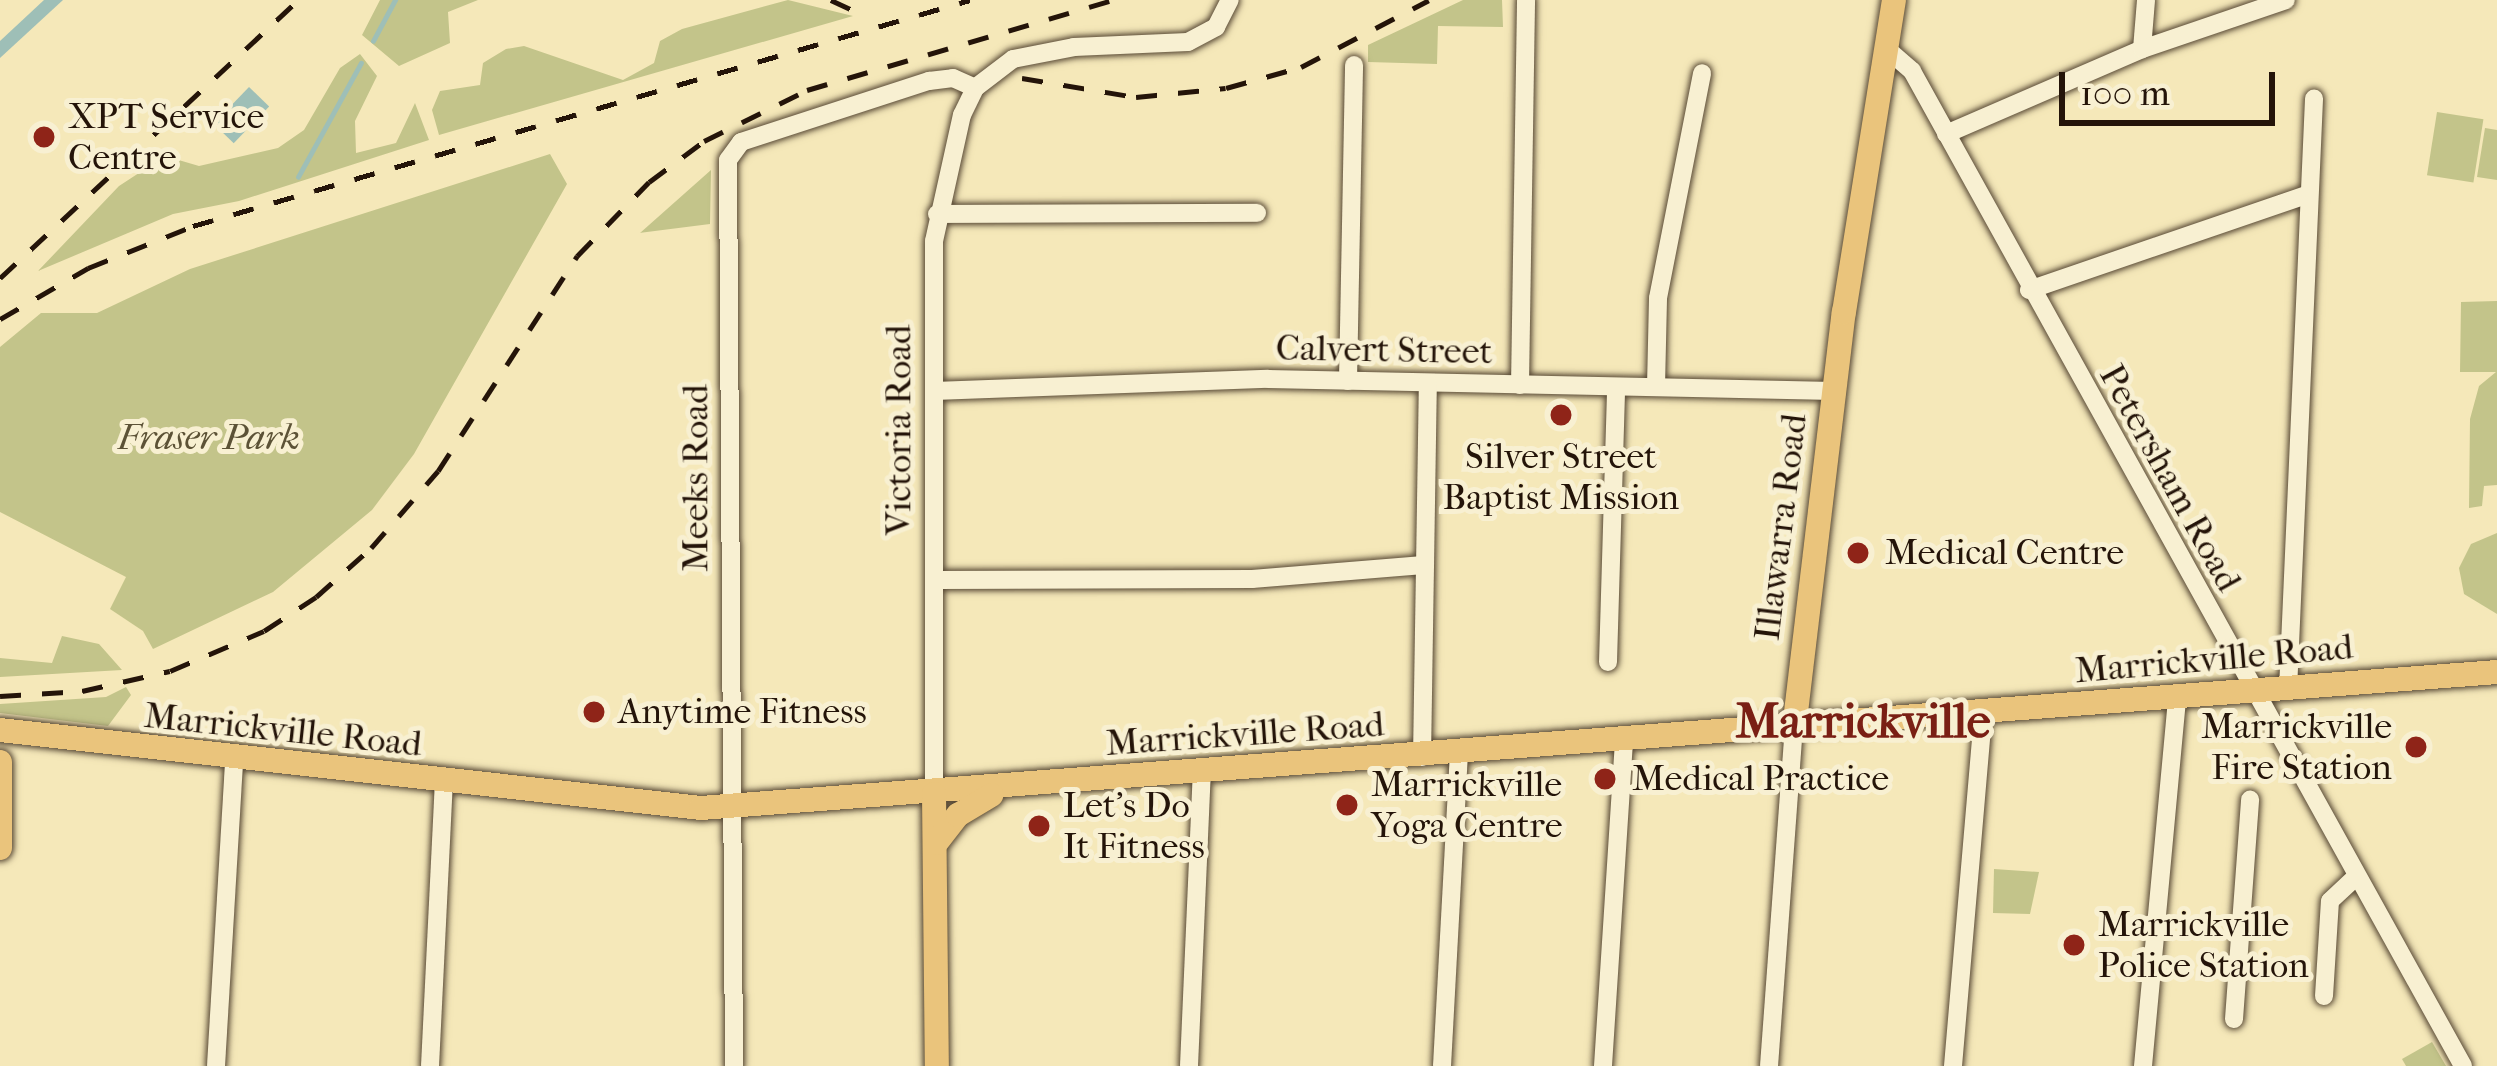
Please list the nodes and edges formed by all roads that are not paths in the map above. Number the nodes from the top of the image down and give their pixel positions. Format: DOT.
graph roads {
  1 [pos="1230,0"];
  2 [pos="1526,0"];
  3 [pos="1894,0"];
  4 [pos="2146,0"];
  5 [pos="2287,0"];
  6 [pos="2142,49"];
  7 [pos="1888,50"];
  8 [pos="1354,65"];
  9 [pos="1702,73"];
  10 [pos="975,88"];
  11 [pos="2314,100"];
  12 [pos="1946,134"];
  13 [pos="2306,196"];
  14 [pos="1257,213"];
  15 [pos="937,214"];
  16 [pos="2029,290"];
  17 [pos="1348,381"];
  18 [pos="1428,383"];
  19 [pos="1520,385"];
  20 [pos="1616,387"];
  21 [pos="1656,387"];
  22 [pos="934,391"];
  23 [pos="1834,391"];
  24 [pos="1423,566"];
  25 [pos="937,580"];
  26 [pos="1607,662"];
  27 [pos="2494,679"];
  28 [pos="2288,690"];
  29 [pos="2252,692"];
  30 [pos="2177,698"];
  31 [pos="1983,714"];
  32 [pos="1794,729"];
  33 [pos="0,730"];
  34 [pos="49,734"];
  35 [pos="1624,743"];
  36 [pos="1459,754"];
  37 [pos="1422,757"];
  38 [pos="234,761"];
  39 [pos="2,770"];
  40 [pos="1202,772"];
  41 [pos="444,783"];
  42 [pos="1010,788"];
  43 [pos="934,794"];
  44 [pos="2249,800"];
  45 [pos="730,808"];
  46 [pos="936,844"];
  47 [pos="0,848"];
  48 [pos="2356,878"];
  49 [pos="2324,996"];
  50 [pos="2234,1019"];
  51 [pos="216,1066"];
  52 [pos="430,1066"];
  53 [pos="734,1066"];
  54 [pos="937,1066"];
  55 [pos="1189,1066"];
  56 [pos="1442,1066"];
  57 [pos="1604,1066"];
  58 [pos="1769,1066"];
  59 [pos="1953,1066"];
  60 [pos="2143,1066"];
  61 [pos="2462,1066"];
  1 -- 10 [label="street"];
  2 -- 19 [label="street"];
  3 -- 7 [label="main road, Illawarra Road"];
  4 -- 6 [label="street"];
  5 -- 6 [label="street"];
  6 -- 12 [label="street"];
  7 -- 12 [label="street, Petersham Road"];
  7 -- 23 [label="main road, Illawarra Road"];
  8 -- 17 [label="street"];
  9 -- 21 [label="street"];
  10 -- 15 [label="street, Victoria Road"];
  10 -- 45 [label="street, Meeks Road"];
  11 -- 13 [label="street"];
  12 -- 16 [label="street, Petersham Road"];
  13 -- 16 [label="street"];
  13 -- 28 [label="street"];
  14 -- 15 [label="street"];
  15 -- 22 [label="street, Victoria Road"];
  16 -- 29 [label="street, Petersham Road"];
  17 -- 18 [label="street, Calvert Street"];
  17 -- 22 [label="street, Calvert Street"];
  18 -- 19 [label="street, Calvert Street"];
  18 -- 24 [label="street"];
  19 -- 20 [label="street, Calvert Street"];
  20 -- 21 [label="street, Calvert Street"];
  20 -- 26 [label="street"];
  21 -- 23 [label="street, Calvert Street"];
  22 -- 25 [label="street, Victoria Road"];
  23 -- 32 [label="main road, Illawarra Road"];
  24 -- 25 [label="street"];
  24 -- 37 [label="street"];
  25 -- 43 [label="street, Victoria Road"];
  27 -- 28 [label="main road, Marrickville Road"];
  28 -- 29 [label="main road, Marrickville Road"];
  29 -- 30 [label="main road, Marrickville Road"];
  29 -- 48 [label="street, Petersham Road"];
  30 -- 31 [label="main road, Marrickville Road"];
  30 -- 60 [label="street"];
  31 -- 32 [label="main road, Marrickville Road"];
  31 -- 59 [label="street"];
  32 -- 35 [label="main road, Marrickville Road"];
  32 -- 58 [label="street, Illawarra Road"];
  33 -- 34 [label="main road, Marrickville Road"];
  34 -- 38 [label="main road, Marrickville Road"];
  34 -- 39 [label="main road"];
  35 -- 36 [label="main road, Marrickville Road"];
  35 -- 57 [label="street"];
  36 -- 37 [label="main road, Marrickville Road"];
  36 -- 56 [label="street"];
  37 -- 40 [label="main road, Marrickville Road"];
  38 -- 41 [label="main road, Marrickville Road"];
  38 -- 51 [label="street"];
  39 -- 47 [label="main road"];
  40 -- 42 [label="main road, Marrickville Road"];
  40 -- 55 [label="street"];
  41 -- 45 [label="main road, Marrickville Road"];
  41 -- 52 [label="street"];
  42 -- 43 [label="main road, Marrickville Road"];
  42 -- 46 [label="main road"];
  43 -- 45 [label="main road, Marrickville Road"];
  43 -- 46 [label="main road, Victoria Road"];
  44 -- 50 [label="street"];
  45 -- 53 [label="street, Meeks Road"];
  46 -- 54 [label="main road, Victoria Road"];
  48 -- 49 [label="street"];
  48 -- 61 [label="street, Petersham Road"];
}
